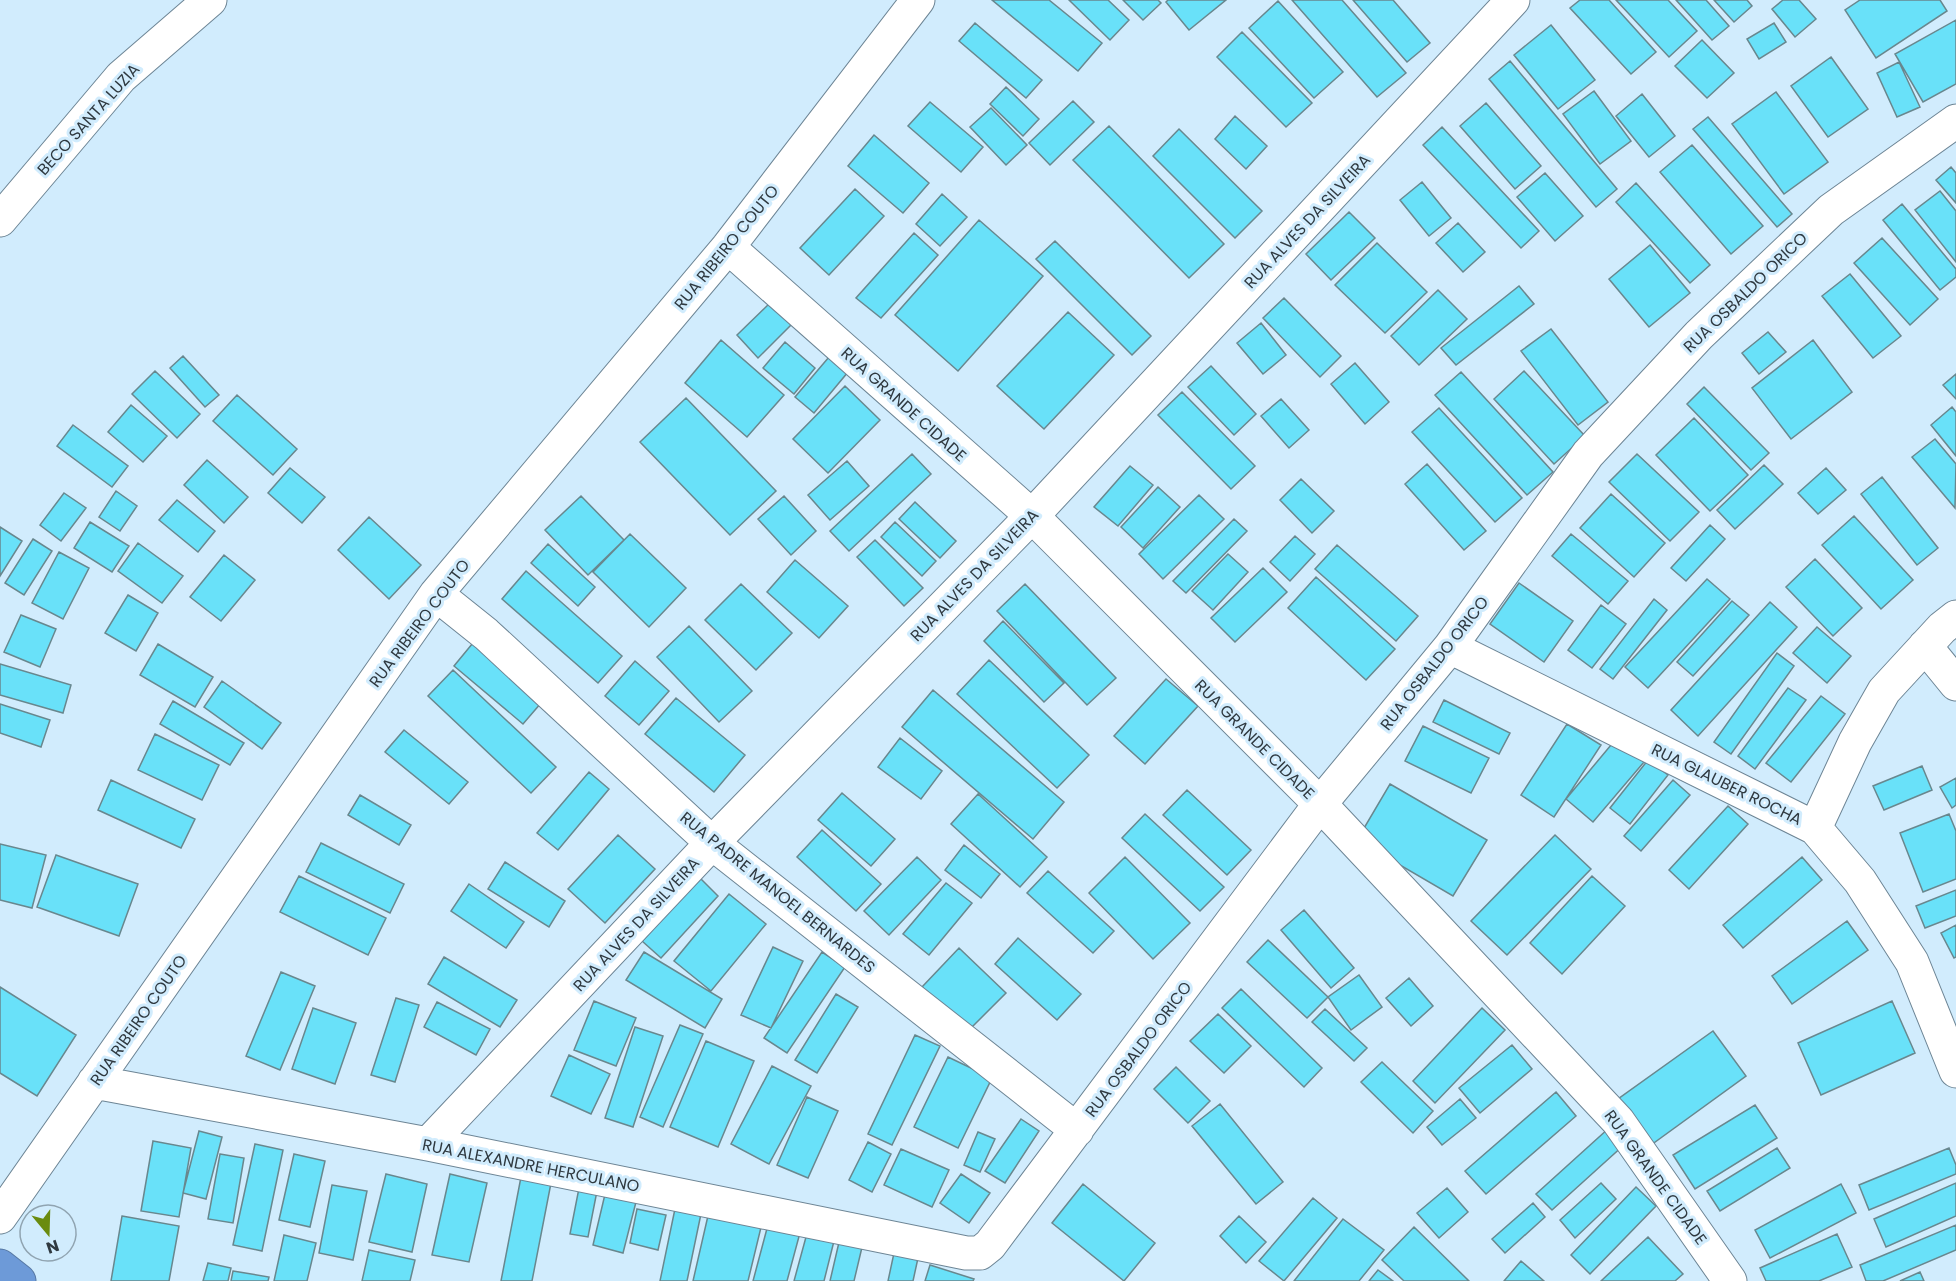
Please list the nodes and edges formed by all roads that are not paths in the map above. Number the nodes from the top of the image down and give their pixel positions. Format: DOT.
graph roads {
  1 [pos="210,0"];
  2 [pos="918,0"];
  3 [pos="1513,0"];
  4 [pos="1956,121"];
  5 [pos="0,220"];
  6 [pos="728,247"];
  7 [pos="1032,516"];
  8 [pos="436,594"];
  9 [pos="1956,617"];
  10 [pos="1925,646"];
  11 [pos="1450,647"];
  12 [pos="1956,684"];
  13 [pos="1320,804"];
  14 [pos="1815,828"];
  15 [pos="712,843"];
  16 [pos="1956,1071"];
  17 [pos="94,1082"];
  18 [pos="1077,1130"];
  19 [pos="428,1144"];
  20 [pos="0,1216"];
  21 [pos="966,1253"];
  22 [pos="0,1266"];
  23 [pos="19,1281"];
  24 [pos="1731,1281"];
  1 -- 5 [label="street, BECO SANTA LUZIA"];
  2 -- 6 [label="street, RUA RIBEIRO COUTO"];
  3 -- 7 [label="street, RUA ALVES DA SILVEIRA"];
  4 -- 11 [label="street, RUA OSBALDO ORICO"];
  6 -- 7 [label="street, RUA GRANDE CIDADE"];
  6 -- 8 [label="street, RUA RIBEIRO COUTO"];
  7 -- 13 [label="street, RUA GRANDE CIDADE"];
  7 -- 15 [label="street, RUA ALVES DA SILVEIRA"];
  8 -- 15 [label="street, RUA PADRE MANOEL BERNARDES"];
  8 -- 17 [label="street, RUA RIBEIRO COUTO"];
  9 -- 10 [label="street"];
  10 -- 12 [label="street"];
  10 -- 14 [label="street"];
  11 -- 13 [label="street, RUA OSBALDO ORICO"];
  11 -- 14 [label="street, RUA GLAUBER ROCHA"];
  13 -- 18 [label="street, RUA OSBALDO ORICO"];
  13 -- 24 [label="street, RUA GRANDE CIDADE"];
  14 -- 16 [label="street, RUA GLAUBER ROCHA"];
  15 -- 18 [label="street, RUA PADRE MANOEL BERNARDES"];
  15 -- 19 [label="street, RUA ALVES DA SILVEIRA"];
  17 -- 19 [label="street, RUA ALEXANDRE HERCULANO"];
  17 -- 20 [label="street, RUA RIBEIRO COUTO"];
  18 -- 21 [label="street, RUA OSBALDO ORICO"];
  19 -- 21 [label="street, RUA ALEXANDRE HERCULANO"];
  22 -- 23 [label="highway"];
}
